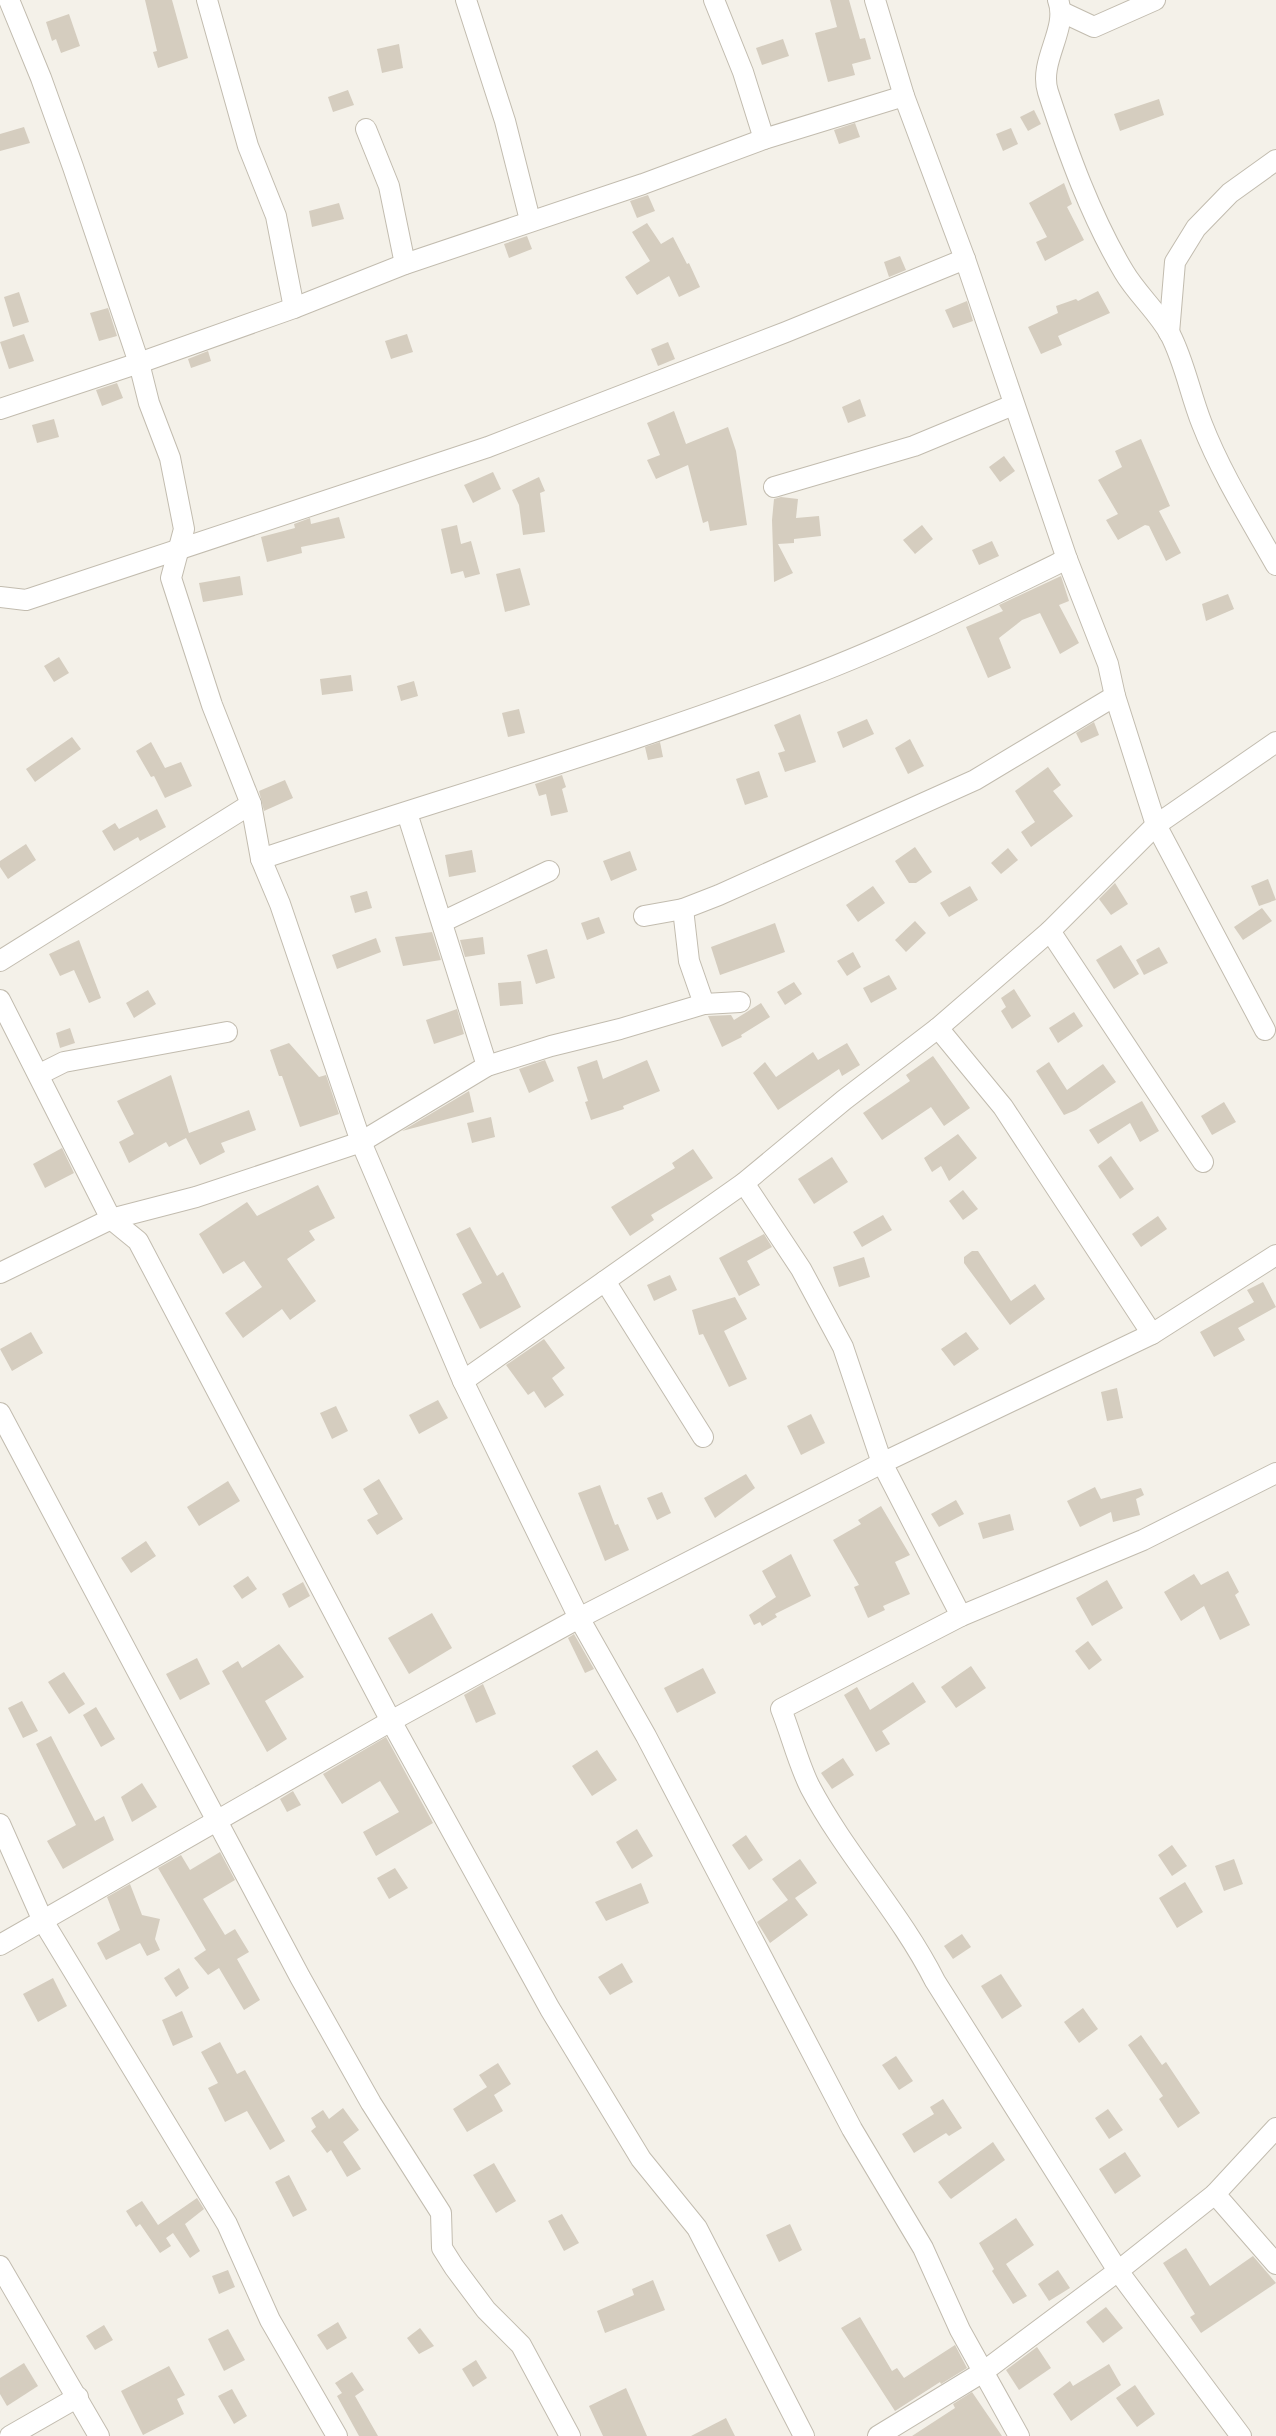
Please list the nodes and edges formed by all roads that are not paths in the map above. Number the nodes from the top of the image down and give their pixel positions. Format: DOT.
graph roads {
  1 [pos="9,0"];
  2 [pos="207,0"];
  3 [pos="466,0"];
  4 [pos="714,0"];
  5 [pos="874,0"];
  6 [pos="1155,0"];
  7 [pos="1060,6"];
  8 [pos="904,96"];
  9 [pos="366,129"];
  10 [pos="764,139"];
  11 [pos="1276,160"];
  12 [pos="530,220"];
  13 [pos="965,259"];
  14 [pos="405,264"];
  15 [pos="294,308"];
  16 [pos="1170,333"];
  17 [pos="139,363"];
  18 [pos="1013,405"];
  19 [pos="0,408"];
  20 [pos="774,486"];
  21 [pos="178,551"];
  22 [pos="1067,559"];
  23 [pos="1276,565"];
  24 [pos="0,597"];
  25 [pos="1115,696"];
  26 [pos="1276,742"];
  27 [pos="251,804"];
  28 [pos="406,813"];
  29 [pos="1156,825"];
  30 [pos="261,859"];
  31 [pos="549,871"];
  32 [pos="683,909"];
  33 [pos="644,916"];
  34 [pos="441,922"];
  35 [pos="1050,931"];
  36 [pos="0,961"];
  37 [pos="0,1000"];
  38 [pos="740,1002"];
  39 [pos="704,1004"];
  40 [pos="938,1028"];
  41 [pos="1265,1030"];
  42 [pos="227,1032"];
  43 [pos="487,1066"];
  44 [pos="40,1074"];
  45 [pos="361,1142"];
  46 [pos="1203,1162"];
  47 [pos="744,1183"];
  48 [pos="111,1219"];
  49 [pos="1276,1255"];
  50 [pos="0,1273"];
  51 [pos="605,1281"];
  52 [pos="1152,1334"];
  53 [pos="463,1382"];
  54 [pos="0,1413"];
  55 [pos="703,1437"];
  56 [pos="882,1462"];
  57 [pos="1276,1473"];
  58 [pos="962,1616"];
  59 [pos="579,1618"];
  60 [pos="391,1721"];
  61 [pos="216,1822"];
  62 [pos="0,1824"];
  63 [pos="43,1921"];
  64 [pos="0,1945"];
  65 [pos="1276,2128"];
  66 [pos="1215,2194"];
  67 [pos="1276,2264"];
  68 [pos="0,2266"];
  69 [pos="1118,2271"];
  70 [pos="983,2372"];
  71 [pos="78,2397"];
  72 [pos="10,2436"];
  73 [pos="99,2436"];
  74 [pos="337,2436"];
  75 [pos="570,2436"];
  76 [pos="804,2436"];
  77 [pos="878,2436"];
  78 [pos="1019,2436"];
  79 [pos="1241,2436"];
  1 -- 17 [label="street"];
  2 -- 15 [label="street"];
  3 -- 12 [label="street"];
  4 -- 10 [label="street"];
  5 -- 8 [label="street"];
  6 -- 7 [label="street"];
  7 -- 16 [label="street"];
  8 -- 10 [label="street"];
  8 -- 13 [label="street"];
  9 -- 14 [label="street"];
  10 -- 12 [label="street"];
  11 -- 16 [label="street"];
  12 -- 14 [label="street"];
  13 -- 18 [label="street"];
  13 -- 21 [label="street"];
  14 -- 15 [label="street"];
  15 -- 17 [label="street"];
  16 -- 23 [label="street"];
  17 -- 19 [label="street"];
  17 -- 21 [label="street"];
  18 -- 20 [label="street"];
  18 -- 22 [label="street"];
  21 -- 24 [label="street"];
  21 -- 27 [label="street"];
  22 -- 25 [label="street"];
  22 -- 28 [label="street"];
  25 -- 29 [label="street"];
  25 -- 32 [label="street"];
  26 -- 29 [label="street"];
  27 -- 30 [label="street"];
  27 -- 36 [label="street"];
  28 -- 30 [label="street"];
  28 -- 34 [label="street"];
  29 -- 35 [label="street"];
  29 -- 41 [label="street"];
  30 -- 45 [label="street"];
  31 -- 34 [label="street"];
  32 -- 33 [label="street"];
  32 -- 39 [label="street"];
  34 -- 43 [label="street"];
  35 -- 40 [label="street"];
  35 -- 46 [label="street"];
  37 -- 44 [label="street"];
  38 -- 39 [label="street"];
  39 -- 43 [label="street"];
  40 -- 47 [label="street"];
  40 -- 52 [label="street"];
  42 -- 44 [label="street"];
  43 -- 45 [label="street"];
  44 -- 48 [label="street"];
  45 -- 48 [label="street"];
  45 -- 53 [label="street"];
  47 -- 51 [label="street"];
  47 -- 56 [label="street"];
  48 -- 50 [label="street"];
  48 -- 60 [label="street"];
  49 -- 52 [label="street"];
  51 -- 53 [label="street"];
  51 -- 55 [label="street"];
  52 -- 56 [label="street"];
  53 -- 59 [label="street"];
  54 -- 61 [label="street"];
  56 -- 58 [label="street"];
  56 -- 59 [label="street"];
  57 -- 58 [label="street"];
  58 -- 69 [label="street"];
  59 -- 60 [label="street"];
  59 -- 70 [label="street"];
  60 -- 61 [label="street"];
  60 -- 76 [label="street"];
  61 -- 63 [label="street"];
  61 -- 75 [label="street"];
  62 -- 63 [label="street"];
  63 -- 64 [label="street"];
  63 -- 74 [label="street"];
  65 -- 66 [label="street"];
  66 -- 67 [label="street"];
  66 -- 69 [label="street"];
  68 -- 71 [label="street"];
  69 -- 70 [label="street"];
  69 -- 79 [label="street"];
  70 -- 77 [label="street"];
  70 -- 78 [label="street"];
  71 -- 72 [label="street"];
  71 -- 73 [label="street"];
}
